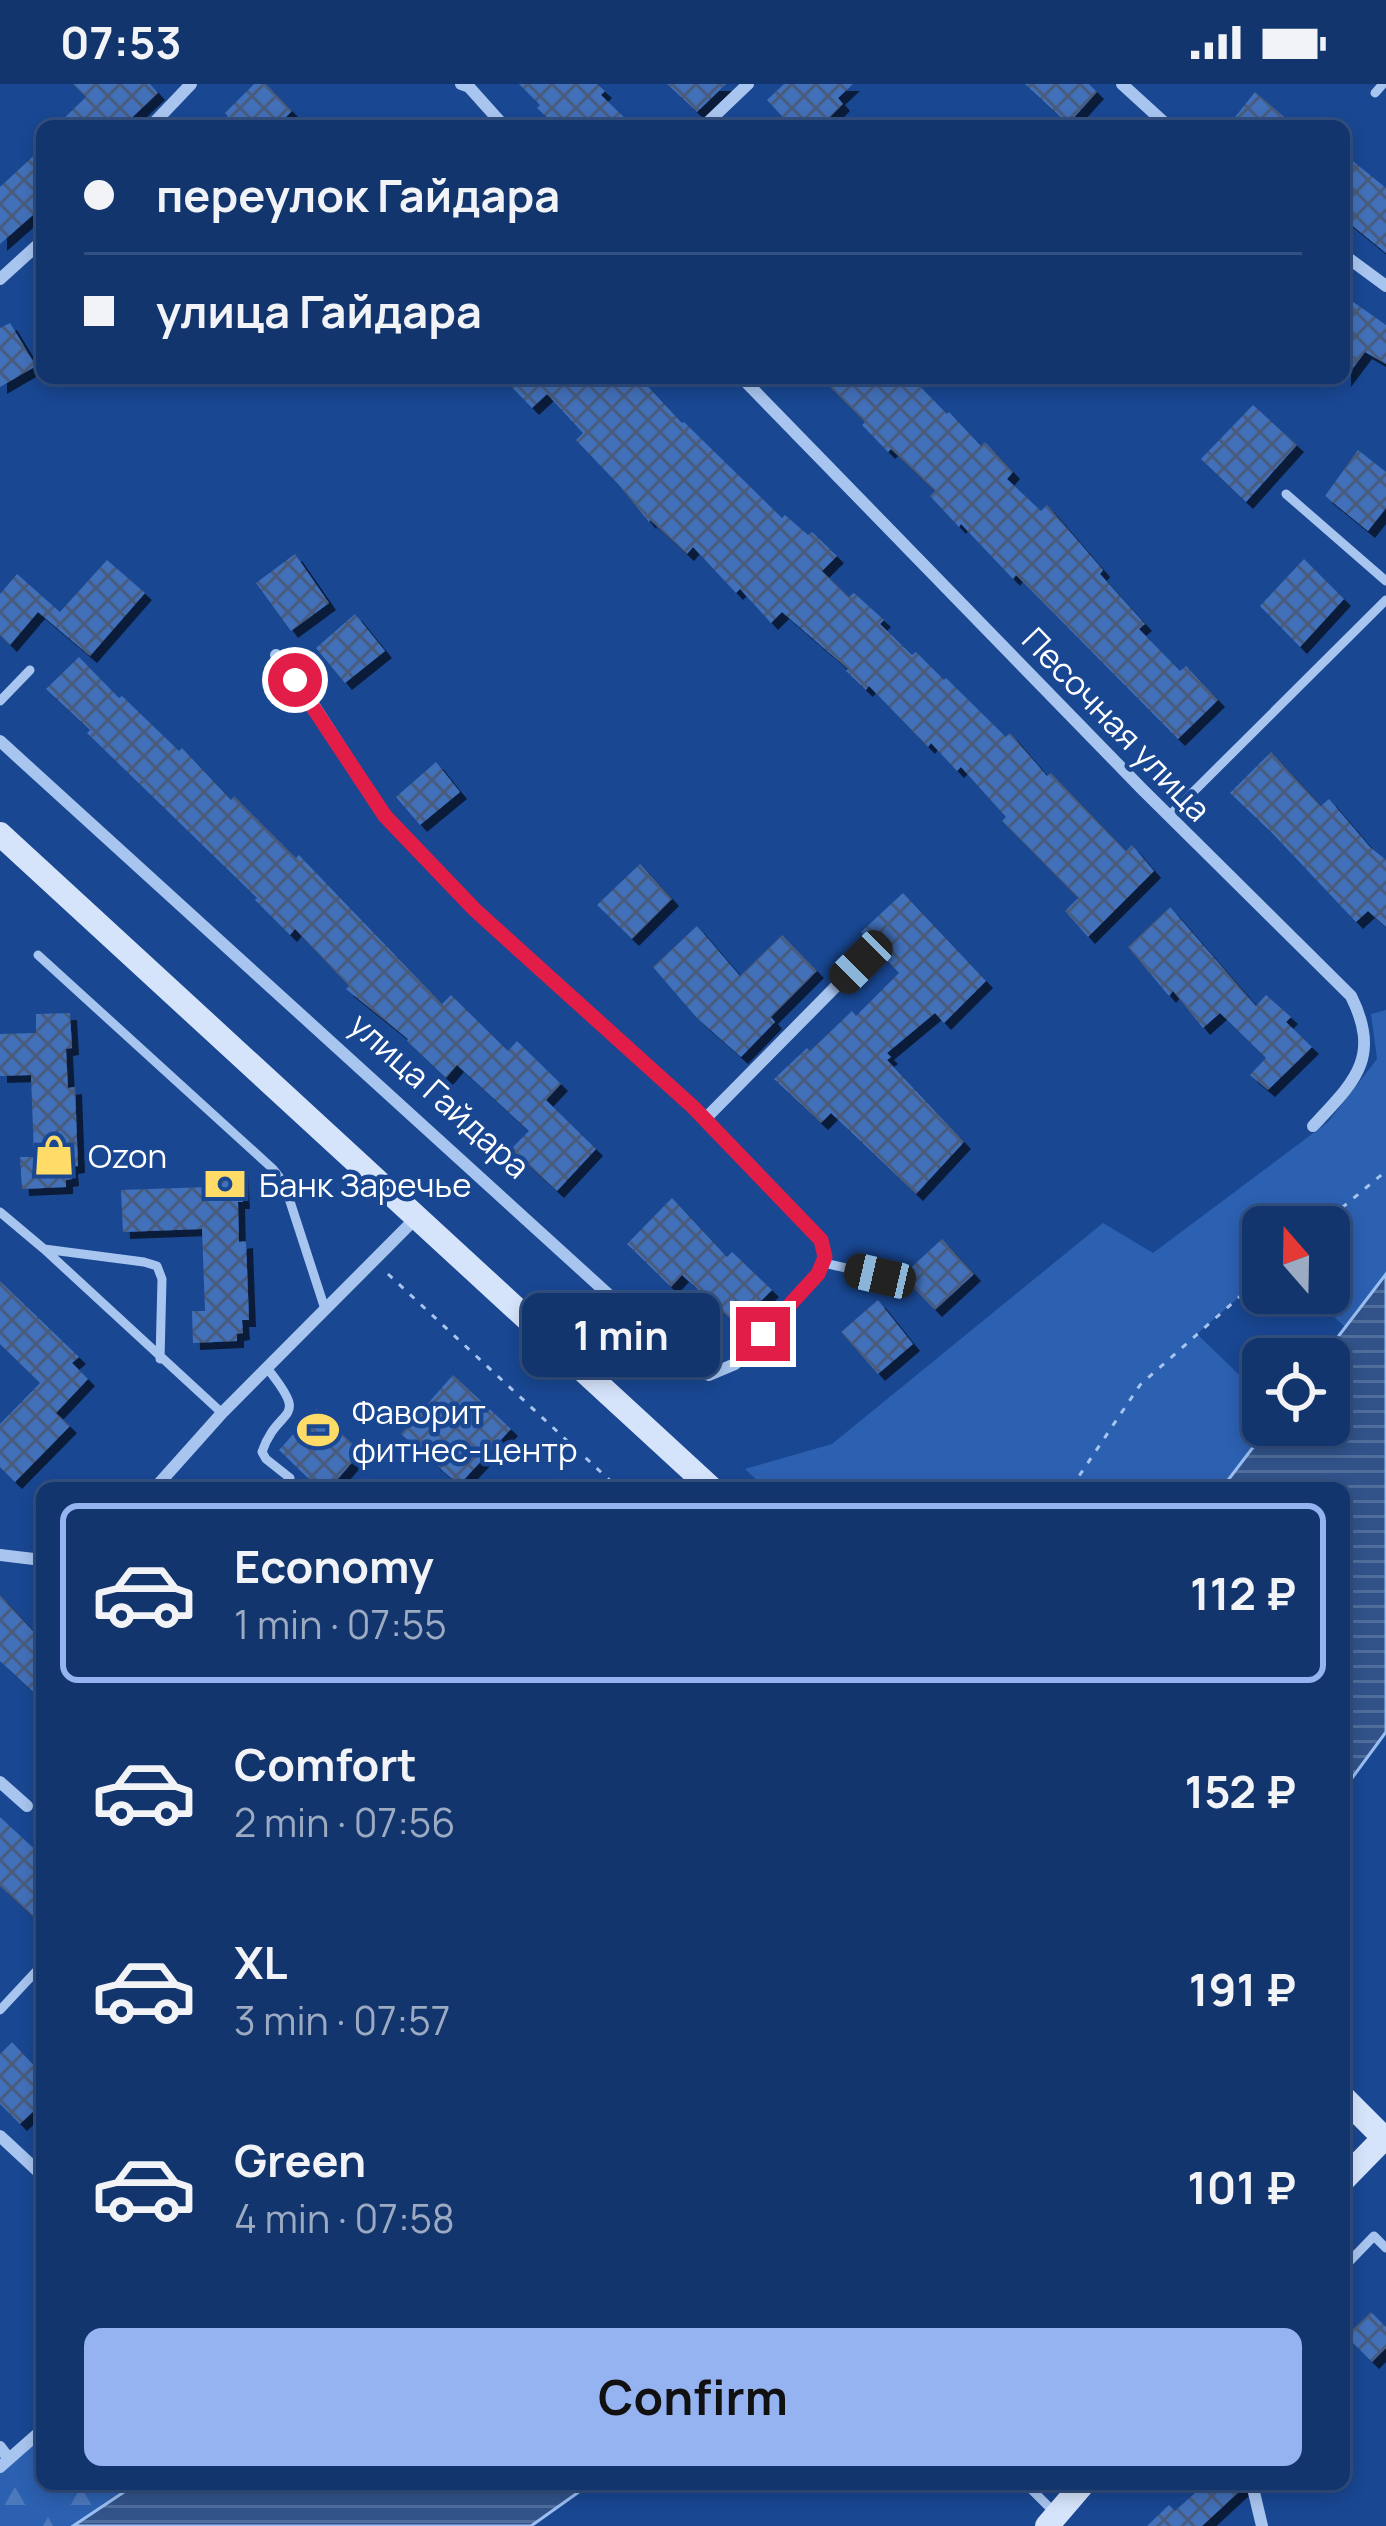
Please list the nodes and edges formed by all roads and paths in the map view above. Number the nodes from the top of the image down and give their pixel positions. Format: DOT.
graph roads {
  1 [pos="191,84"];
  2 [pos="748,84"];
  3 [pos="1122,84"];
  4 [pos="466,85"];
  5 [pos="157,120"];
  6 [pos="498,120"];
  7 [pos="710,120"];
  8 [pos="1161,120"];
  9 [pos="36,246"];
  10 [pos="1350,259"];
  11 [pos="0,279"];
  12 [pos="1386,286"];
  13 [pos="748,384"];
  14 [pos="1286,494"];
  15 [pos="1386,581"];
  16 [pos="1386,600"];
  17 [pos="277,655"];
  18 [pos="30,670"];
  19 [pos="0,701"];
  20 [pos="0,741"];
  21 [pos="1169,816"];
  22 [pos="0,834"];
  23 [pos="38,955"];
  24 [pos="861,962"];
  25 [pos="705,1119"];
  26 [pos="1313,1126"];
  27 [pos="1386,1171"];
  28 [pos="1344,1206"];
  29 [pos="0,1212"];
  30 [pos="416,1218"];
  31 [pos="44,1249"];
  32 [pos="824,1257"];
  33 [pos="374,1260"];
  34 [pos="880,1276"];
  35 [pos="1242,1295"];
  36 [pos="325,1309"];
  37 [pos="160,1359"];
  38 [pos="267,1368"];
  39 [pos="222,1413"];
  40 [pos="290,1478"];
  41 [pos="160,1482"];
  42 [pos="612,1482"];
  43 [pos="704,1482"];
  44 [pos="1075,1482"];
  45 [pos="0,1555"];
  46 [pos="36,1559"];
  47 [pos="0,1782"];
  48 [pos="27,1806"];
  49 [pos="36,1971"];
  50 [pos="0,2009"];
  51 [pos="1350,2104"];
  52 [pos="0,2136"];
  53 [pos="1384,2138"];
  54 [pos="36,2169"];
  55 [pos="1350,2173"];
  56 [pos="1386,2248"];
  57 [pos="1350,2261"];
  58 [pos="36,2434"];
  59 [pos="3,2458"];
  60 [pos="1031,2490"];
  61 [pos="1078,2490"];
  62 [pos="1253,2490"];
  63 [pos="1055,2521"];
  64 [pos="1262,2526"];
  1 -- 5 [label="street"];
  2 -- 7 [label="street"];
  3 -- 8 [label="street"];
  4 -- 6 [label="street"];
  9 -- 11 [label="street"];
  10 -- 12 [label="street"];
  13 -- 21 [label="street, Песочная улица"];
  14 -- 15 [label="lane"];
  16 -- 21 [label="lane"];
  17 -- 25 [label="street"];
  18 -- 19 [label="lane"];
  20 -- 32 [label="street, улица Гайдара"];
  21 -- 26 [label="street, Песочная улица"];
  22 -- 30 [label="main road"];
  23 -- 36 [label="lane"];
  24 -- 25 [label="street"];
  25 -- 32 [label="street"];
  27 -- 28 [label="path"];
  29 -- 31 [label="lane"];
  30 -- 33 [label="street"];
  30 -- 43 [label="main road"];
  31 -- 37 [label="lane"];
  31 -- 37 [label="lane"];
  32 -- 34 [label="lane"];
  33 -- 36 [label="street"];
  33 -- 42 [label="path"];
  35 -- 44 [label="path"];
  36 -- 38 [label="street"];
  37 -- 39 [label="lane"];
  38 -- 39 [label="street"];
  38 -- 40 [label="lane"];
  39 -- 41 [label="street"];
  45 -- 46 [label="street"];
  47 -- 48 [label="street"];
  49 -- 50 [label="lane"];
  51 -- 53 [label="main road"];
  52 -- 54 [label="street"];
  53 -- 55 [label="main road"];
  56 -- 57 [label="lane"];
  58 -- 59 [label="street"];
  60 -- 63 [label="lane"];
  61 -- 63 [label="main road"];
  62 -- 64 [label="street"];
}
